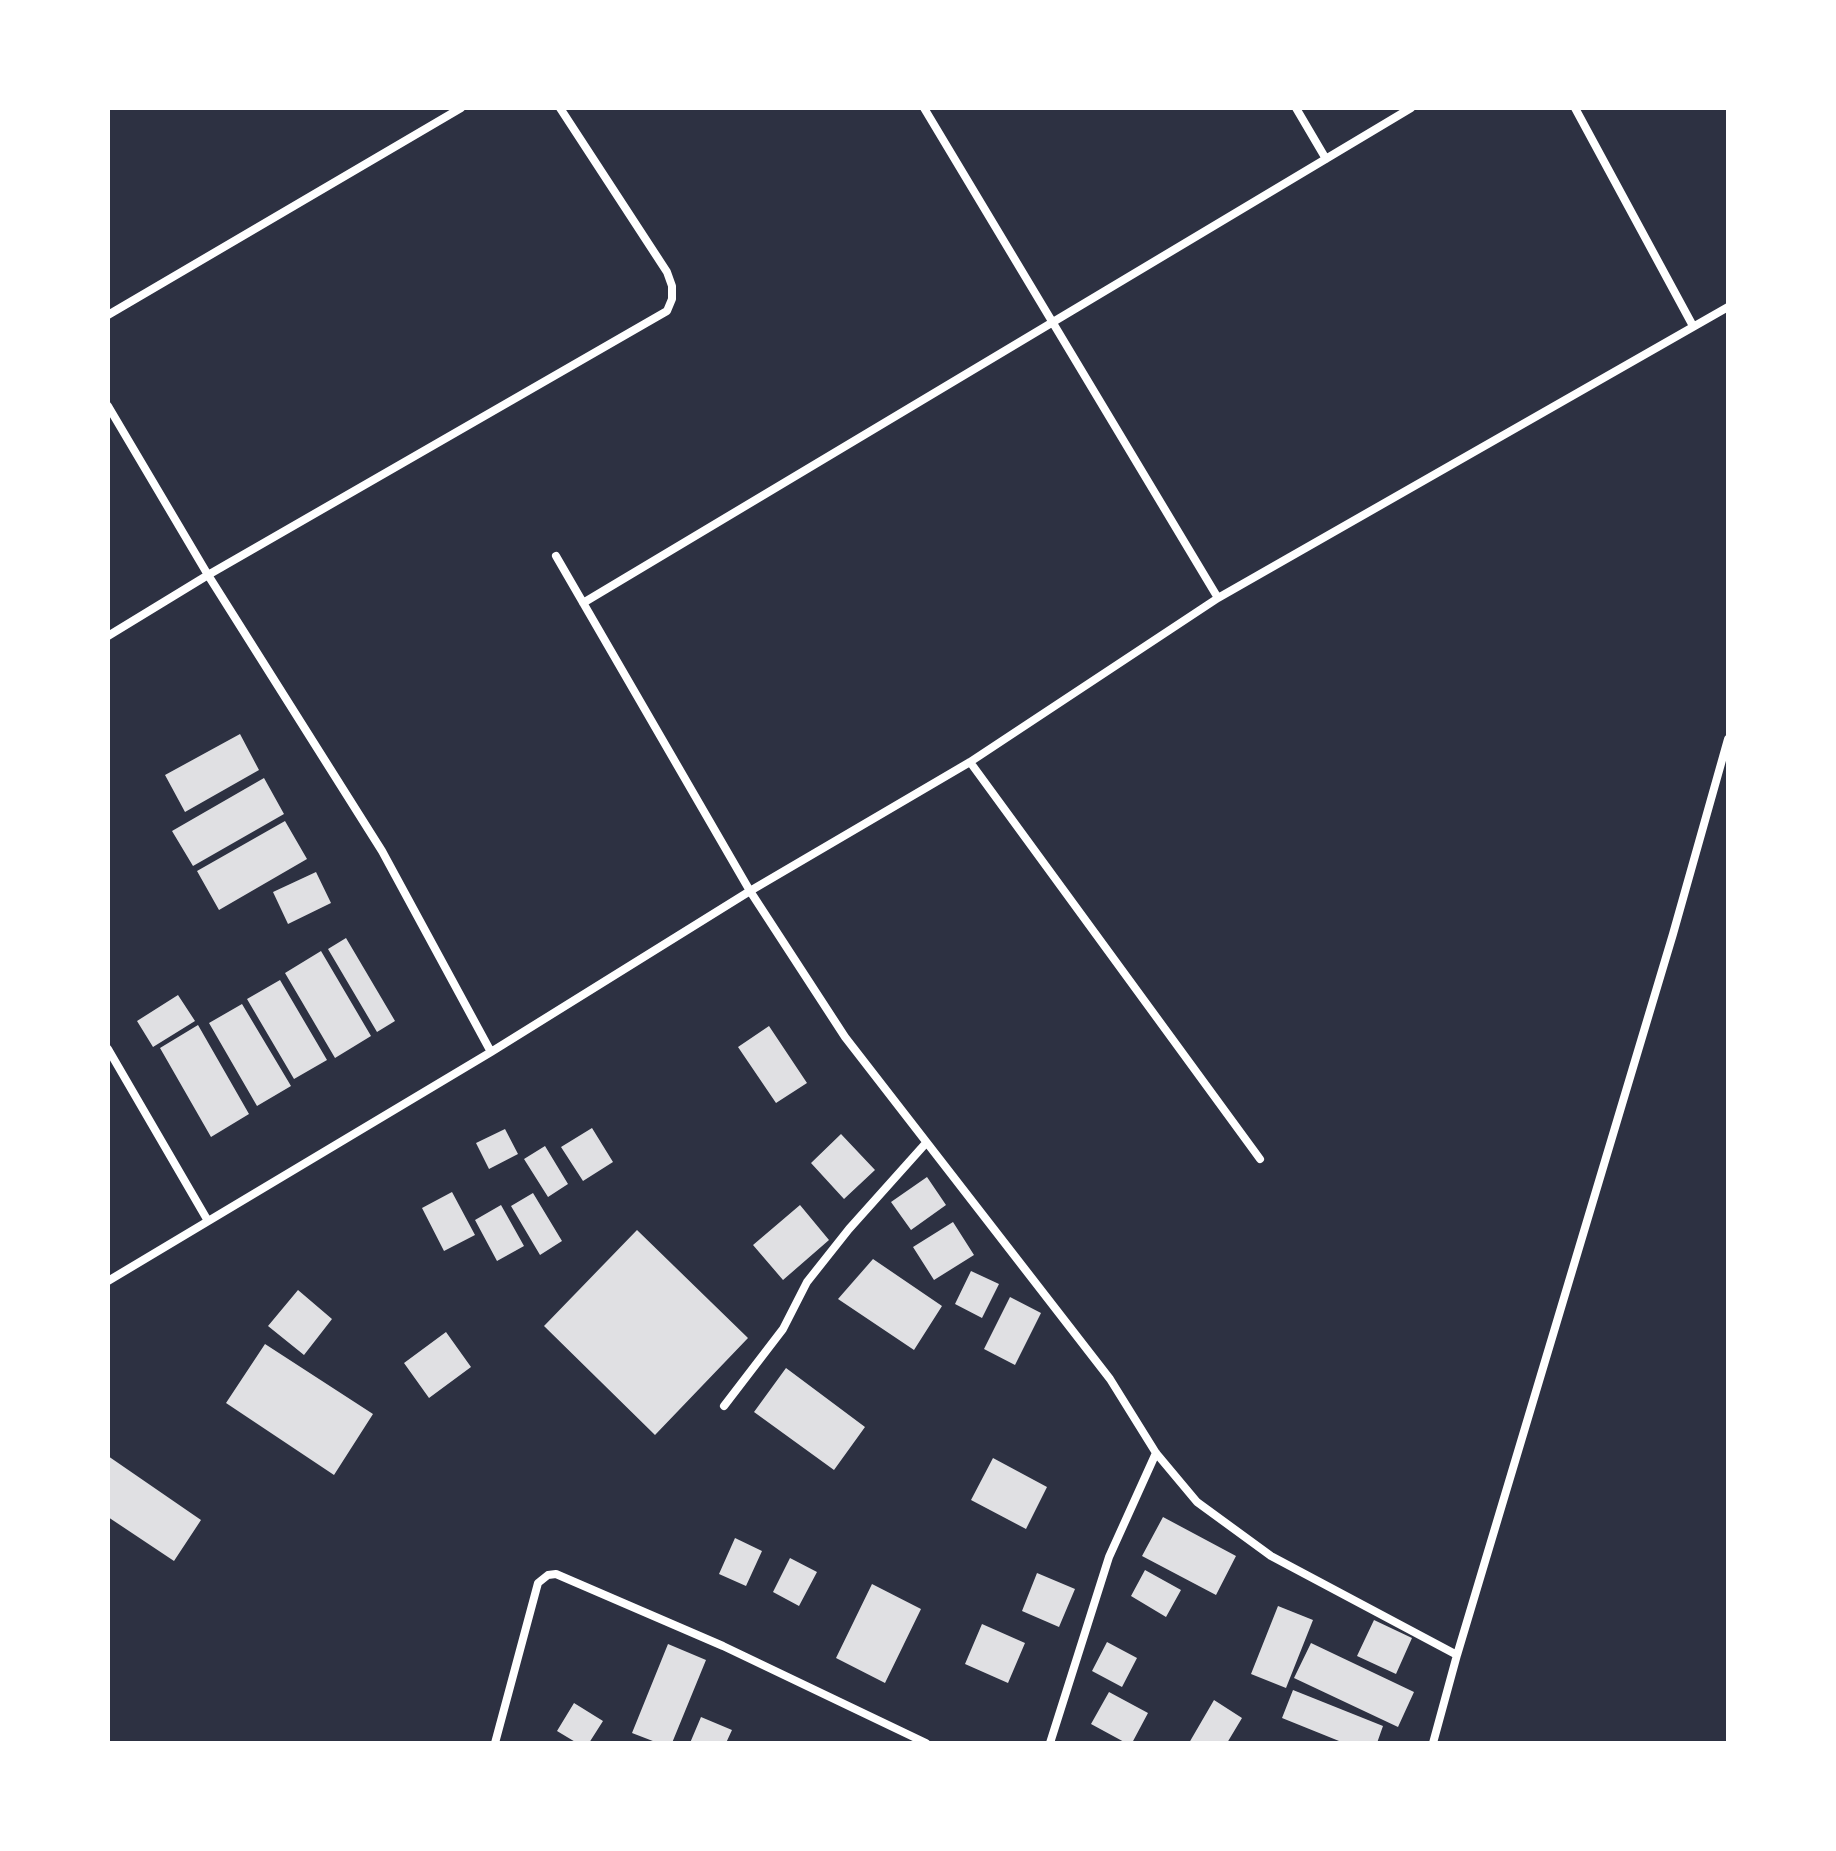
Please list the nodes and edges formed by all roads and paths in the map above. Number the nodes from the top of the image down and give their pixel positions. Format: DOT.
graph roads {
  1 [pos="461,108"];
  2 [pos="560,108"];
  3 [pos="924,108"];
  4 [pos="1296,108"];
  5 [pos="1411,108"];
  6 [pos="1575,108"];
  7 [pos="1326,159"];
  8 [pos="1728,307"];
  9 [pos="108,315"];
  10 [pos="1054,323"];
  11 [pos="1693,326"];
  12 [pos="108,406"];
  13 [pos="556,556"];
  14 [pos="208,575"];
  15 [pos="1218,598"];
  16 [pos="583,603"];
  17 [pos="108,636"];
  18 [pos="1728,739"];
  19 [pos="970,762"];
  20 [pos="750,891"];
  21 [pos="108,1049"];
  22 [pos="491,1052"];
  23 [pos="926,1143"];
  24 [pos="1260,1159"];
  25 [pos="208,1221"];
  26 [pos="108,1281"];
  27 [pos="724,1406"];
  28 [pos="1156,1453"];
  29 [pos="1457,1655"];
  30 [pos="495,1743"];
  31 [pos="926,1743"];
  32 [pos="1050,1743"];
  33 [pos="1433,1743"];
  1 -- 9 [label="street"];
  2 -- 14 [label="street"];
  3 -- 10 [label="street"];
  4 -- 7 [label="street"];
  5 -- 7 [label="street"];
  6 -- 11 [label="street"];
  7 -- 10 [label="street"];
  8 -- 11 [label="street"];
  10 -- 15 [label="street"];
  10 -- 16 [label="street"];
  11 -- 15 [label="street"];
  12 -- 14 [label="street"];
  13 -- 16 [label="street"];
  14 -- 17 [label="street"];
  14 -- 22 [label="street"];
  15 -- 19 [label="street"];
  16 -- 20 [label="street"];
  18 -- 29 [label="street"];
  19 -- 20 [label="street"];
  19 -- 24 [label="street"];
  20 -- 22 [label="street"];
  20 -- 23 [label="street"];
  21 -- 25 [label="street"];
  22 -- 25 [label="street"];
  23 -- 27 [label="street"];
  23 -- 28 [label="street"];
  25 -- 26 [label="street"];
  28 -- 29 [label="street"];
  28 -- 32 [label="street"];
  29 -- 33 [label="street"];
  30 -- 31 [label="street"];
}
